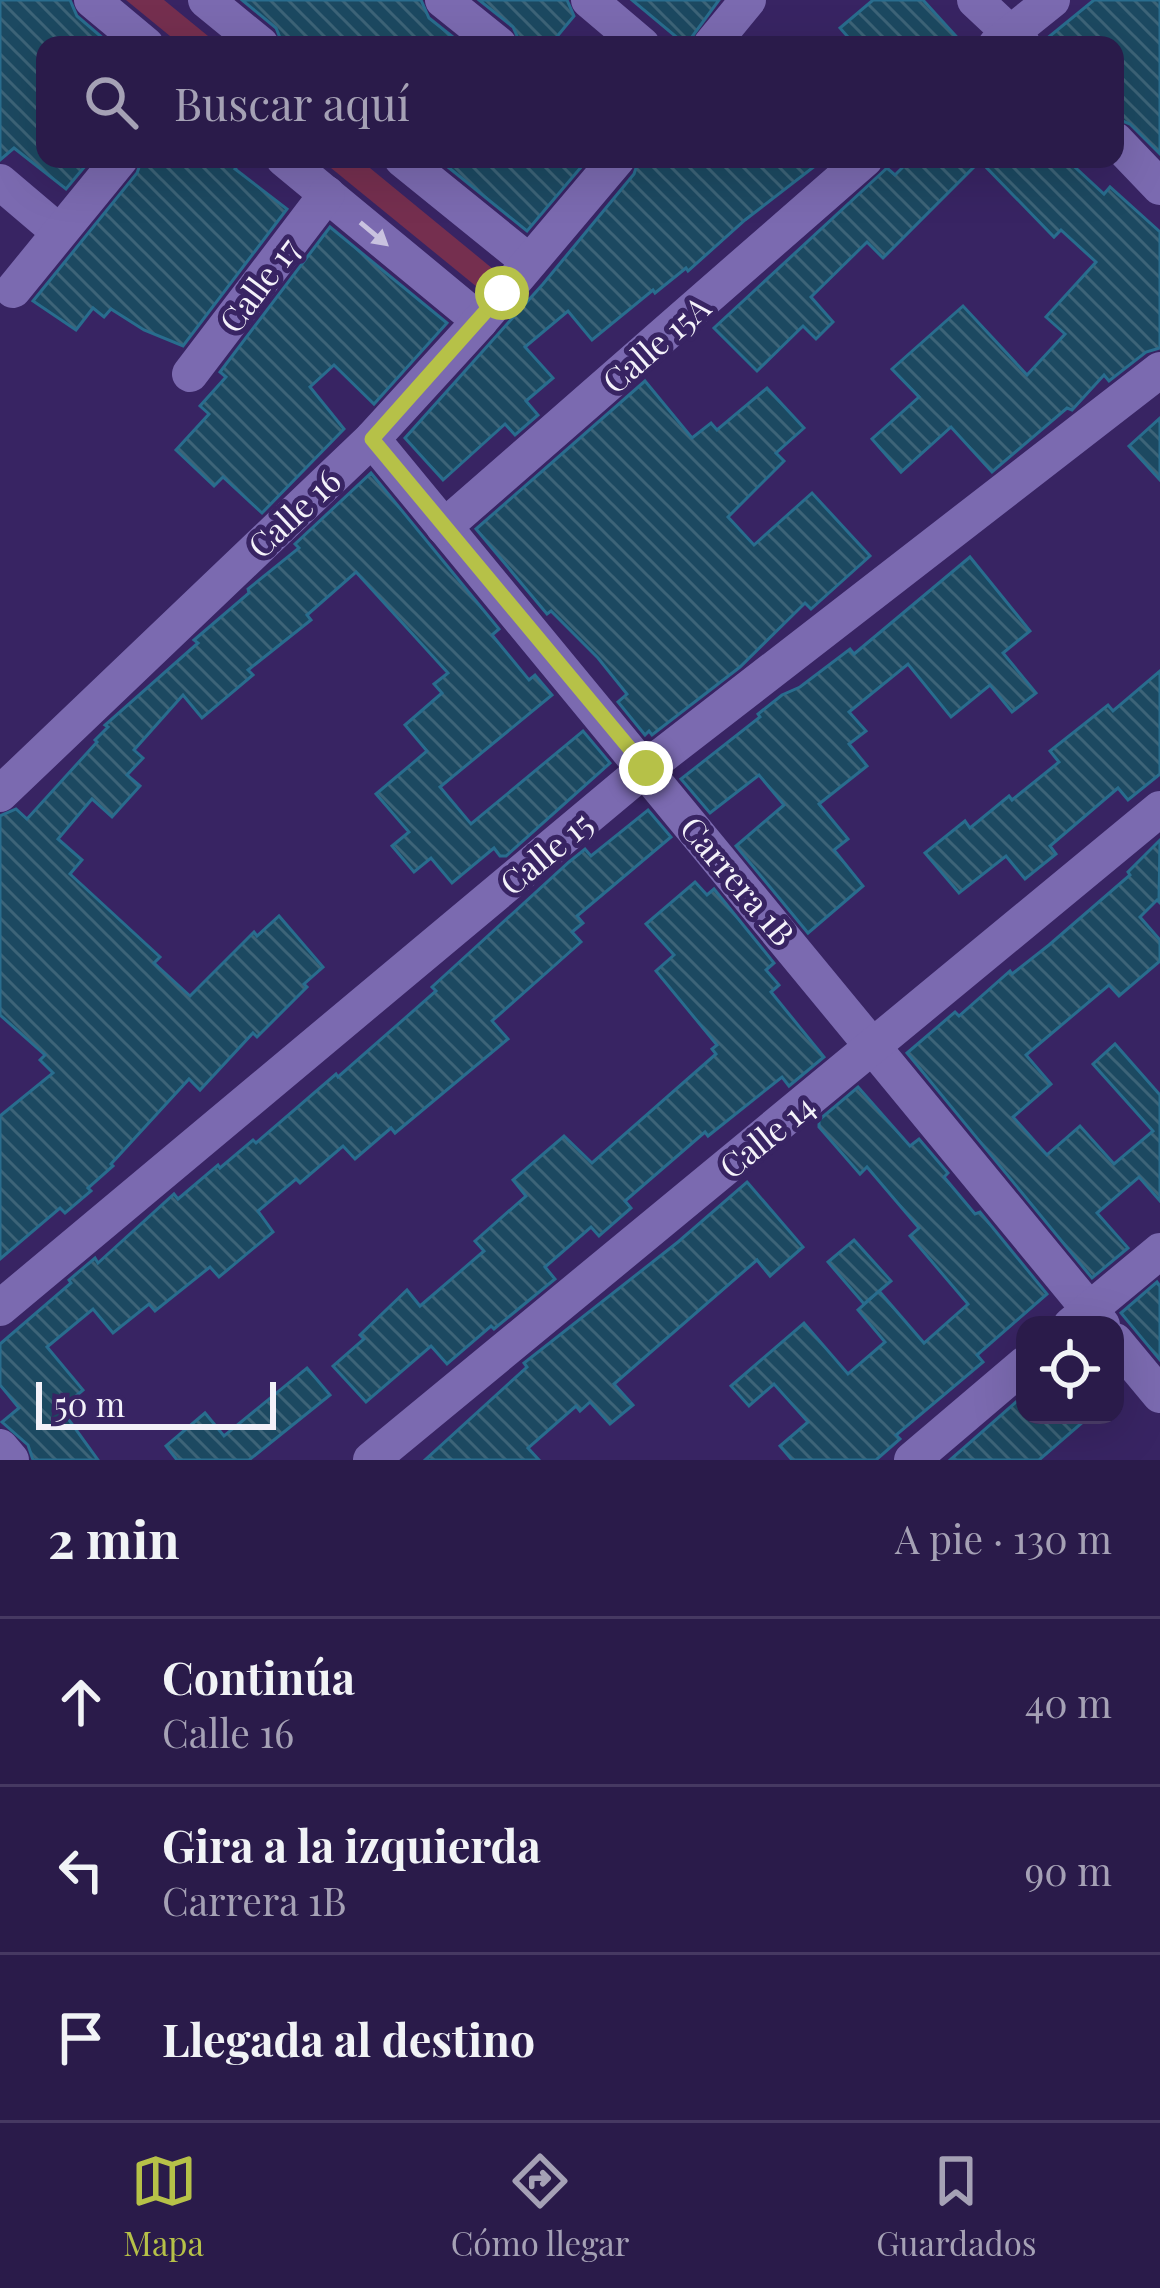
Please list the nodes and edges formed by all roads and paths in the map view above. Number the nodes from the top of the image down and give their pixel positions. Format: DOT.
graph roads {
  1 [pos="92,0"];
  2 [pos="206,0"];
  3 [pos="442,0"];
  4 [pos="589,0"];
  5 [pos="748,0"];
  6 [pos="975,0"];
  7 [pos="1052,0"];
  8 [pos="135,36"];
  9 [pos="250,36"];
  10 [pos="488,36"];
  11 [pos="631,36"];
  12 [pos="718,36"];
  13 [pos="1006,36"];
  14 [pos="1015,36"];
  15 [pos="1124,149"];
  16 [pos="112,168"];
  17 [pos="295,168"];
  18 [pos="414,168"];
  19 [pos="608,168"];
  20 [pos="856,168"];
  21 [pos="0,182"];
  22 [pos="1160,187"];
  23 [pos="327,194"];
  24 [pos="59,232"];
  25 [pos="528,261"];
  26 [pos="13,290"];
  27 [pos="479,320"];
  28 [pos="1160,370"];
  29 [pos="190,374"];
  30 [pos="372,439"];
  31 [pos="444,527"];
  32 [pos="646,768"];
  33 [pos="0,794"];
  34 [pos="1160,809"];
  35 [pos="875,1046"];
  36 [pos="1160,1251"];
  37 [pos="0,1308"];
  38 [pos="1085,1316"];
  39 [pos="1092,1316"];
  40 [pos="1124,1352"];
  41 [pos="1016,1372"];
  42 [pos="1160,1395"];
  43 [pos="0,1447"];
  44 [pos="11,1460"];
  45 [pos="371,1460"];
  46 [pos="912,1460"];
  1 -- 8 [label="street"];
  2 -- 9 [label="street"];
  3 -- 10 [label="street"];
  4 -- 11 [label="street"];
  5 -- 12 [label="street"];
  6 -- 13 [label="street"];
  7 -- 14 [label="street"];
  15 -- 22 [label="street"];
  16 -- 24 [label="street"];
  17 -- 23 [label="street"];
  18 -- 25 [label="street"];
  19 -- 25 [label="street, Calle 16"];
  20 -- 31 [label="street, Calle 15A"];
  21 -- 24 [label="street"];
  23 -- 27 [label="street, one-way"];
  23 -- 29 [label="street, Calle 17"];
  24 -- 26 [label="street"];
  25 -- 27 [label="street, Calle 16"];
  27 -- 30 [label="street, Calle 16"];
  28 -- 32 [label="street, Calle 15"];
  30 -- 31 [label="street, Carrera 1B"];
  30 -- 33 [label="street, Calle 16"];
  31 -- 32 [label="street, Carrera 1B"];
  32 -- 35 [label="street, Carrera 1B"];
  32 -- 37 [label="street, Calle 15"];
  34 -- 35 [label="street, Calle 14"];
  35 -- 38 [label="street, Carrera 1B"];
  35 -- 45 [label="street, Calle 14"];
  36 -- 39 [label="street"];
  40 -- 42 [label="street"];
  41 -- 46 [label="street"];
  43 -- 44 [label="street"];
}
